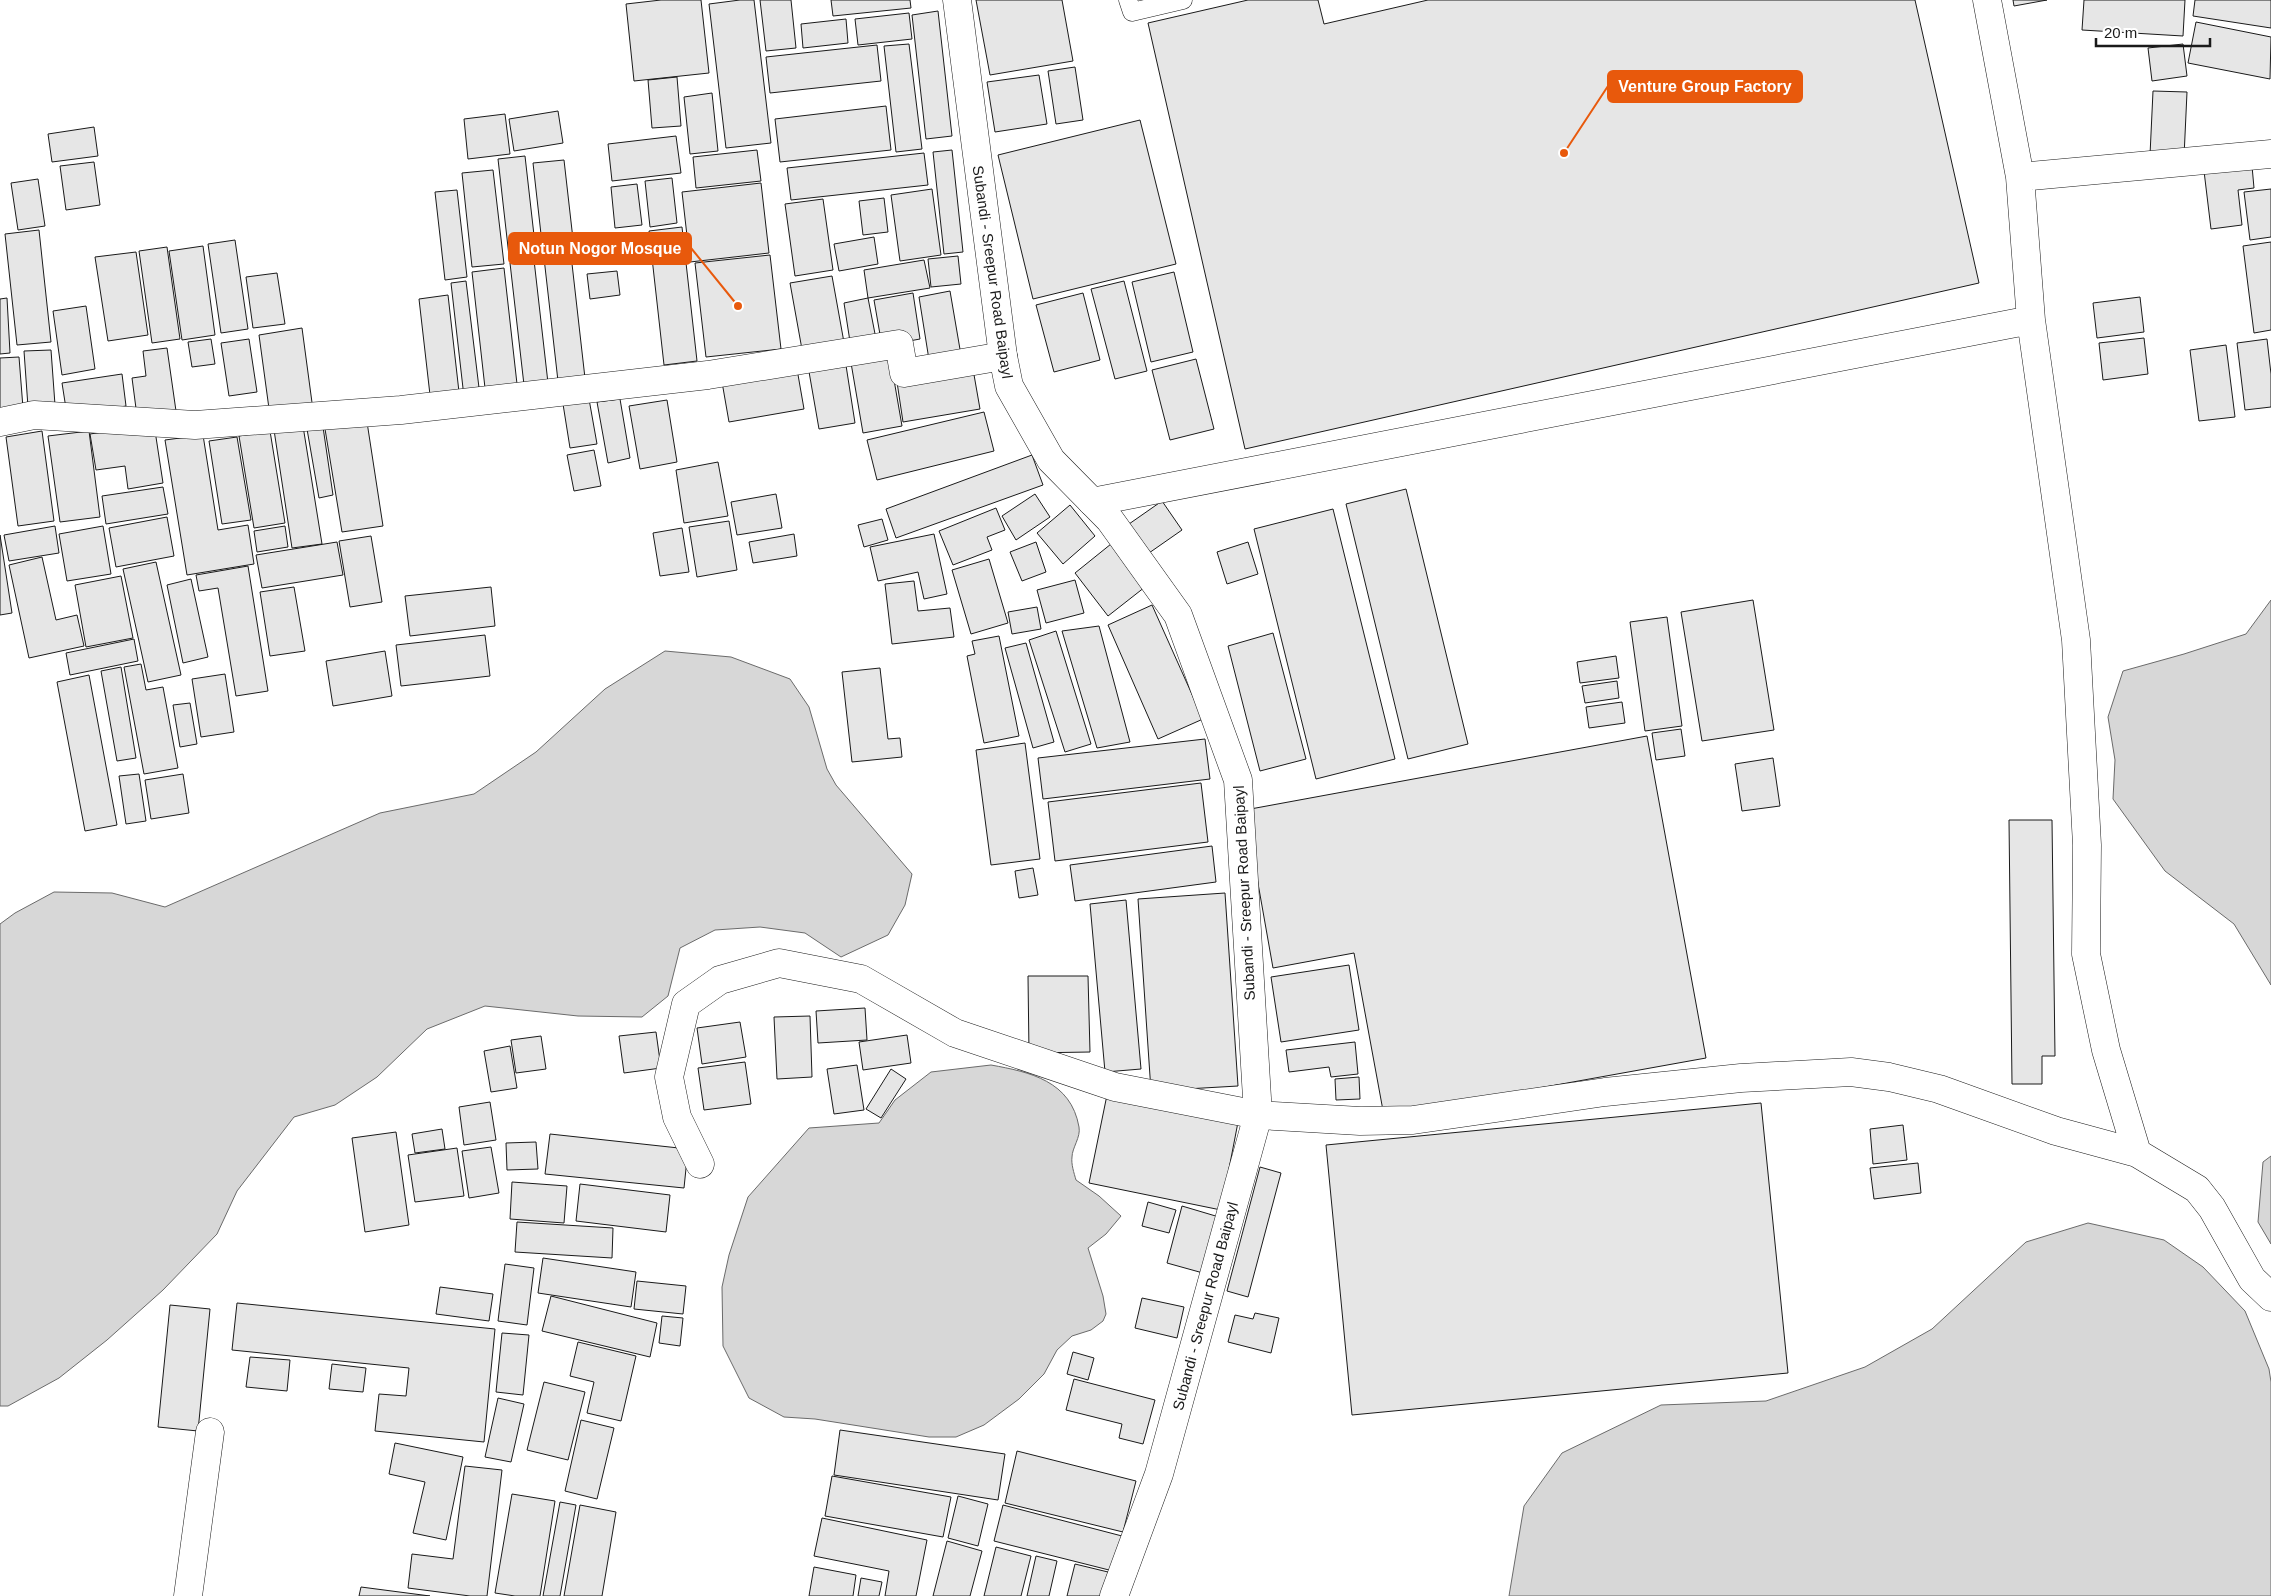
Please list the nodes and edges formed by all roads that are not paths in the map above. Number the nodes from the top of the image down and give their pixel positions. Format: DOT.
graph roads {
  1 [pos="957,0"];
  2 [pos="1128,0"];
  3 [pos="1183,0"];
  4 [pos="1987,0"];
  5 [pos="2271,154"];
  6 [pos="2020,177"];
  7 [pos="2031,320"];
  8 [pos="1002,356"];
  9 [pos="0,422"];
  10 [pos="1092,502"];
  11 [pos="1258,1115"];
  12 [pos="2136,1153"];
  13 [pos="700,1164"];
  14 [pos="2271,1297"];
  15 [pos="210,1432"];
  16 [pos="188,1596"];
  17 [pos="1114,1596"];
  1 -- 8 [label="street, Subandi - Sreepur Road Baipayl"];
  2 -- 3 [label="lane"];
  4 -- 6 [label="street"];
  5 -- 6 [label="street"];
  6 -- 7 [label="street"];
  7 -- 10 [label="street"];
  7 -- 12 [label="street"];
  8 -- 9 [label="street"];
  8 -- 10 [label="street, Subandi - Sreepur Road Baipayl"];
  10 -- 11 [label="street, Subandi - Sreepur Road Baipayl"];
  11 -- 12 [label="street"];
  11 -- 13 [label="street"];
  11 -- 17 [label="street, Subandi - Sreepur Road Baipayl"];
  12 -- 14 [label="street"];
  15 -- 16 [label="street"];
}
